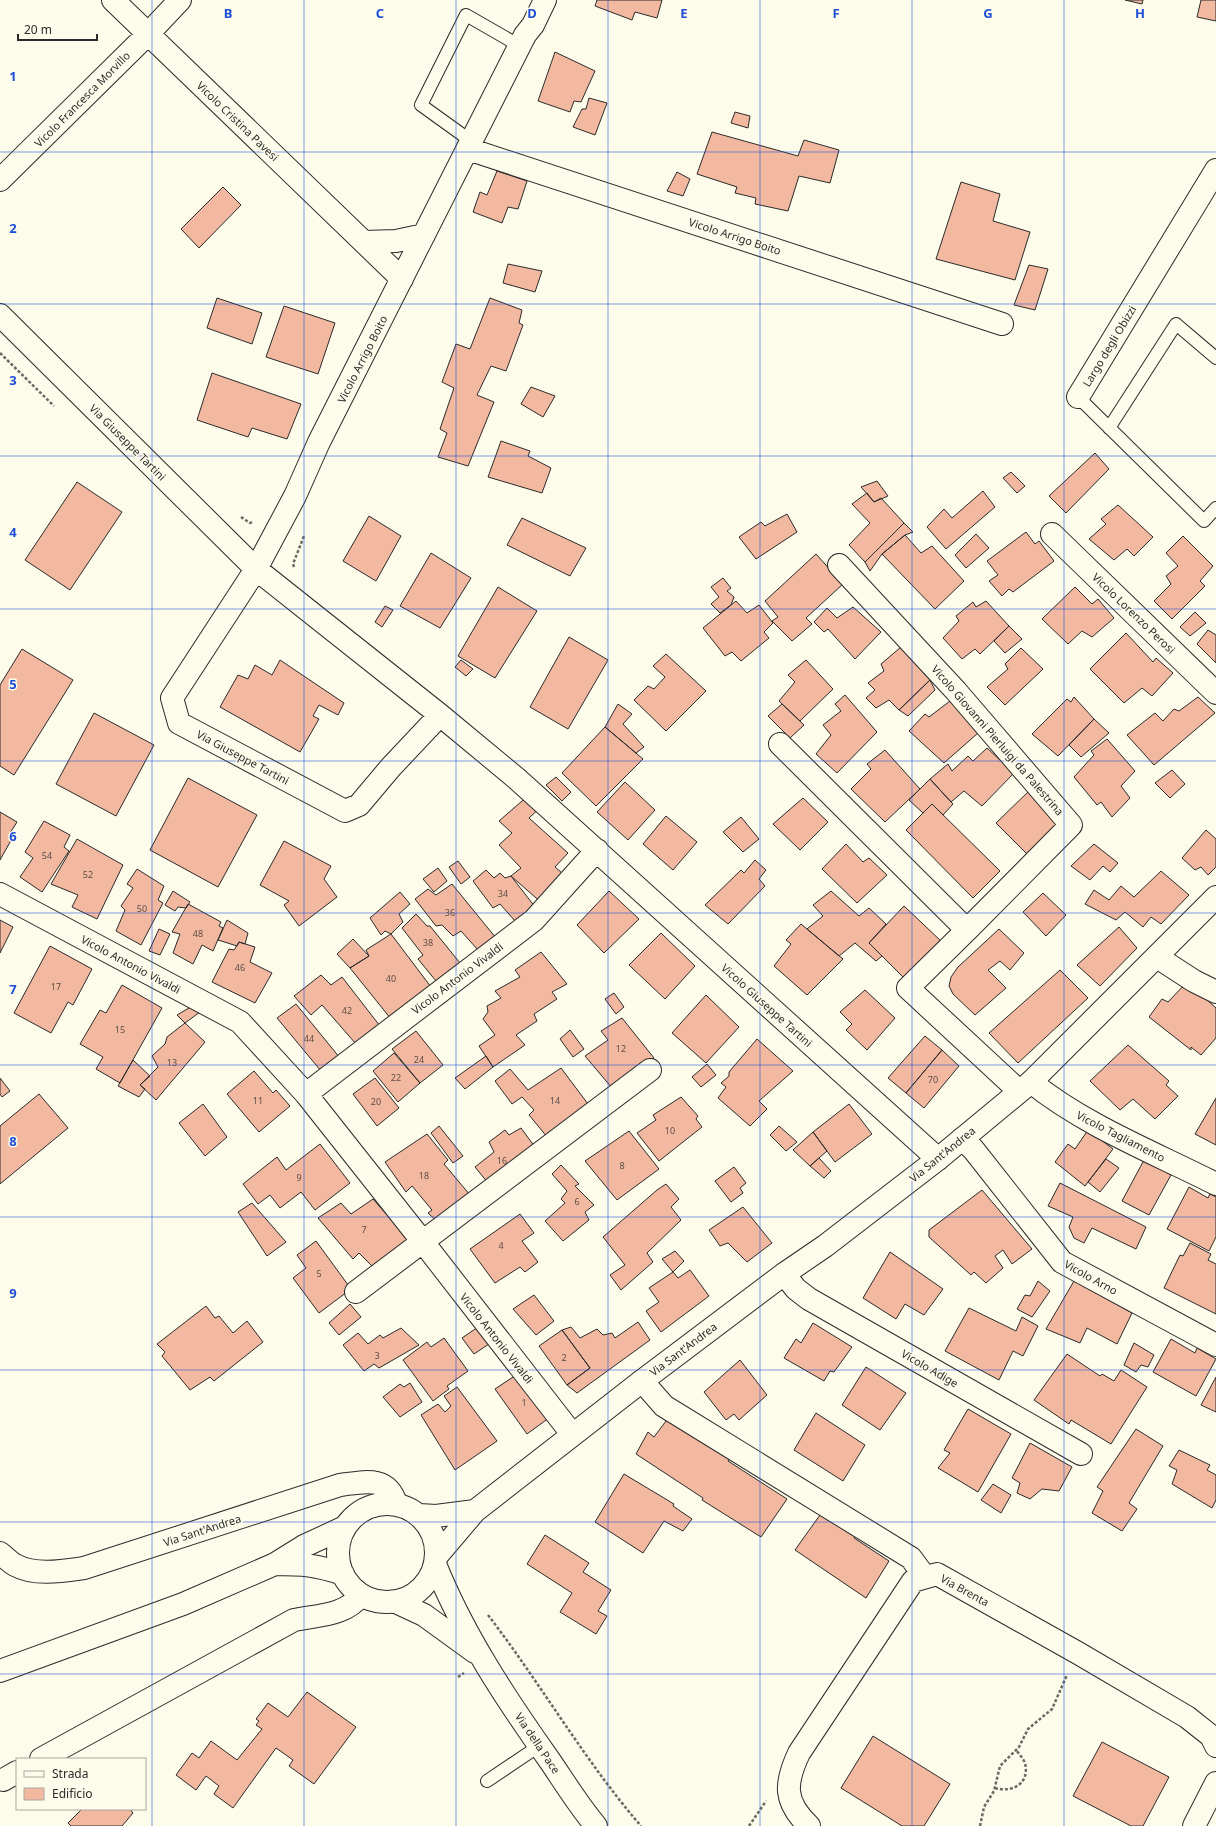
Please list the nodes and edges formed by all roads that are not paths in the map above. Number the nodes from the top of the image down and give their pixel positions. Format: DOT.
graph roads {
  1 [pos="113,0"];
  2 [pos="180,0"];
  3 [pos="545,0"];
  4 [pos="148,34"];
  5 [pos="522,40"];
  6 [pos="470,145"];
  7 [pos="1216,170"];
  8 [pos="0,180"];
  9 [pos="424,235"];
  10 [pos="364,242"];
  11 [pos="402,279"];
  12 [pos="0,315"];
  13 [pos="1002,324"];
  14 [pos="1216,358"];
  15 [pos="1078,397"];
  16 [pos="1109,428"];
  17 [pos="1216,508"];
  18 [pos="1052,534"];
  19 [pos="839,565"];
  20 [pos="256,569"];
  21 [pos="1216,693"];
  22 [pos="440,715"];
  23 [pos="780,744"];
  24 [pos="597,850"];
  25 [pos="0,894"];
  26 [pos="1216,897"];
  27 [pos="967,930"];
  28 [pos="1157,957"];
  29 [pos="1216,992"];
  30 [pos="650,1070"];
  31 [pos="1025,1086"];
  32 [pos="306,1094"];
  33 [pos="962,1139"];
  34 [pos="938,1159"];
  35 [pos="1216,1184"];
  36 [pos="423,1242"];
  37 [pos="784,1274"];
  38 [pos="356,1292"];
  39 [pos="1216,1345"];
  40 [pos="642,1381"];
  41 [pos="572,1434"];
  42 [pos="1081,1454"];
  43 [pos="396,1504"];
  44 [pos="475,1511"];
  45 [pos="419,1515"];
  46 [pos="345,1527"];
  47 [pos="0,1553"];
  48 [pos="436,1560"];
  49 [pos="275,1564"];
  50 [pos="342,1574"];
  51 [pos="925,1576"];
  52 [pos="361,1595"];
  53 [pos="396,1602"];
  54 [pos="482,1658"];
  55 [pos="0,1671"];
  56 [pos="540,1746"];
  57 [pos="1216,1746"];
  58 [pos="43,1758"];
  59 [pos="487,1781"];
  60 [pos="1216,1783"];
  61 [pos="596,1826"];
  62 [pos="809,1826"];
  63 [pos="1194,1826"];
  1 -- 4 [label="street, Vicolo Cristina Pavesi"];
  2 -- 4 [label="street, Vicolo Francesca Morvillo"];
  3 -- 5 [label="street, Vicolo Arrigo Boito"];
  4 -- 8 [label="street, Vicolo Francesca Morvillo"];
  4 -- 10 [label="street, Vicolo Cristina Pavesi"];
  5 -- 6 [label="street, Vicolo Arrigo Boito"];
  5 -- 6 [label="lane"];
  6 -- 9 [label="street, Vicolo Arrigo Boito"];
  6 -- 13 [label="street, Vicolo Arrigo Boito"];
  7 -- 15 [label="street, Largo degli Obizzi"];
  9 -- 10 [label="street"];
  9 -- 11 [label="street, Vicolo Arrigo Boito"];
  10 -- 11 [label="street, Vicolo Cristina Pavesi"];
  11 -- 20 [label="street, Vicolo Arrigo Boito"];
  12 -- 20 [label="street, Via Giuseppe Tartini"];
  14 -- 16 [label="lane"];
  15 -- 16 [label="lane, Largo degli Obizzi"];
  16 -- 17 [label="lane, Largo degli Obizzi"];
  18 -- 21 [label="street, Vicolo Lorenzo Perosi"];
  19 -- 27 [label="street, Vicolo Giovanni Pierluigi da Palestrina"];
  20 -- 22 [label="street, Via Giuseppe Tartini"];
  20 -- 22 [label="street, Via Giuseppe Tartini"];
  22 -- 24 [label="street, Via Giuseppe Tartini"];
  23 -- 27 [label="street"];
  24 -- 32 [label="street, Vicolo Antonio Vivaldi"];
  24 -- 34 [label="street, Vicolo Giuseppe Tartini"];
  25 -- 32 [label="street, Vicolo Antonio Vivaldi"];
  26 -- 28 [label="street, Via Sant'Andrea"];
  27 -- 31 [label="street, Vicolo Giovanni Pierluigi da Palestrina"];
  28 -- 29 [label="street"];
  28 -- 31 [label="street, Via Sant'Andrea"];
  30 -- 36 [label="street"];
  31 -- 33 [label="street, Via Sant'Andrea"];
  31 -- 35 [label="street, Vicolo Tagliamento"];
  32 -- 36 [label="street, Vicolo Antonio Vivaldi"];
  33 -- 34 [label="street, Via Sant'Andrea"];
  33 -- 39 [label="street, Vicolo Arno"];
  34 -- 37 [label="street, Via Sant'Andrea"];
  36 -- 38 [label="street"];
  36 -- 41 [label="street, Vicolo Antonio Vivaldi"];
  37 -- 40 [label="street, Via Sant'Andrea"];
  37 -- 42 [label="street, Vicolo Adige"];
  40 -- 41 [label="street, Via Sant'Andrea"];
  40 -- 51 [label="street, Via Sant'Andrea"];
  41 -- 44 [label="street, Via Sant'Andrea"];
  43 -- 45 [label="street"];
  43 -- 46 [label="street"];
  43 -- 47 [label="street, Via Sant'Andrea"];
  44 -- 45 [label="street"];
  44 -- 48 [label="street, Via Sant'Andrea"];
  45 -- 48 [label="street"];
  46 -- 49 [label="street"];
  46 -- 50 [label="street"];
  48 -- 53 [label="street"];
  48 -- 54 [label="street, Via della Pace"];
  49 -- 50 [label="street"];
  49 -- 55 [label="street"];
  50 -- 52 [label="street"];
  51 -- 57 [label="street, Via Brenta"];
  51 -- 62 [label="street, Via Brenta"];
  52 -- 53 [label="street"];
  52 -- 58 [label="street"];
  53 -- 54 [label="street, Via della Pace"];
  54 -- 56 [label="street, Via della Pace"];
  56 -- 59 [label="lane"];
  56 -- 61 [label="street, Via della Pace"];
  60 -- 63 [label="street"];
}
